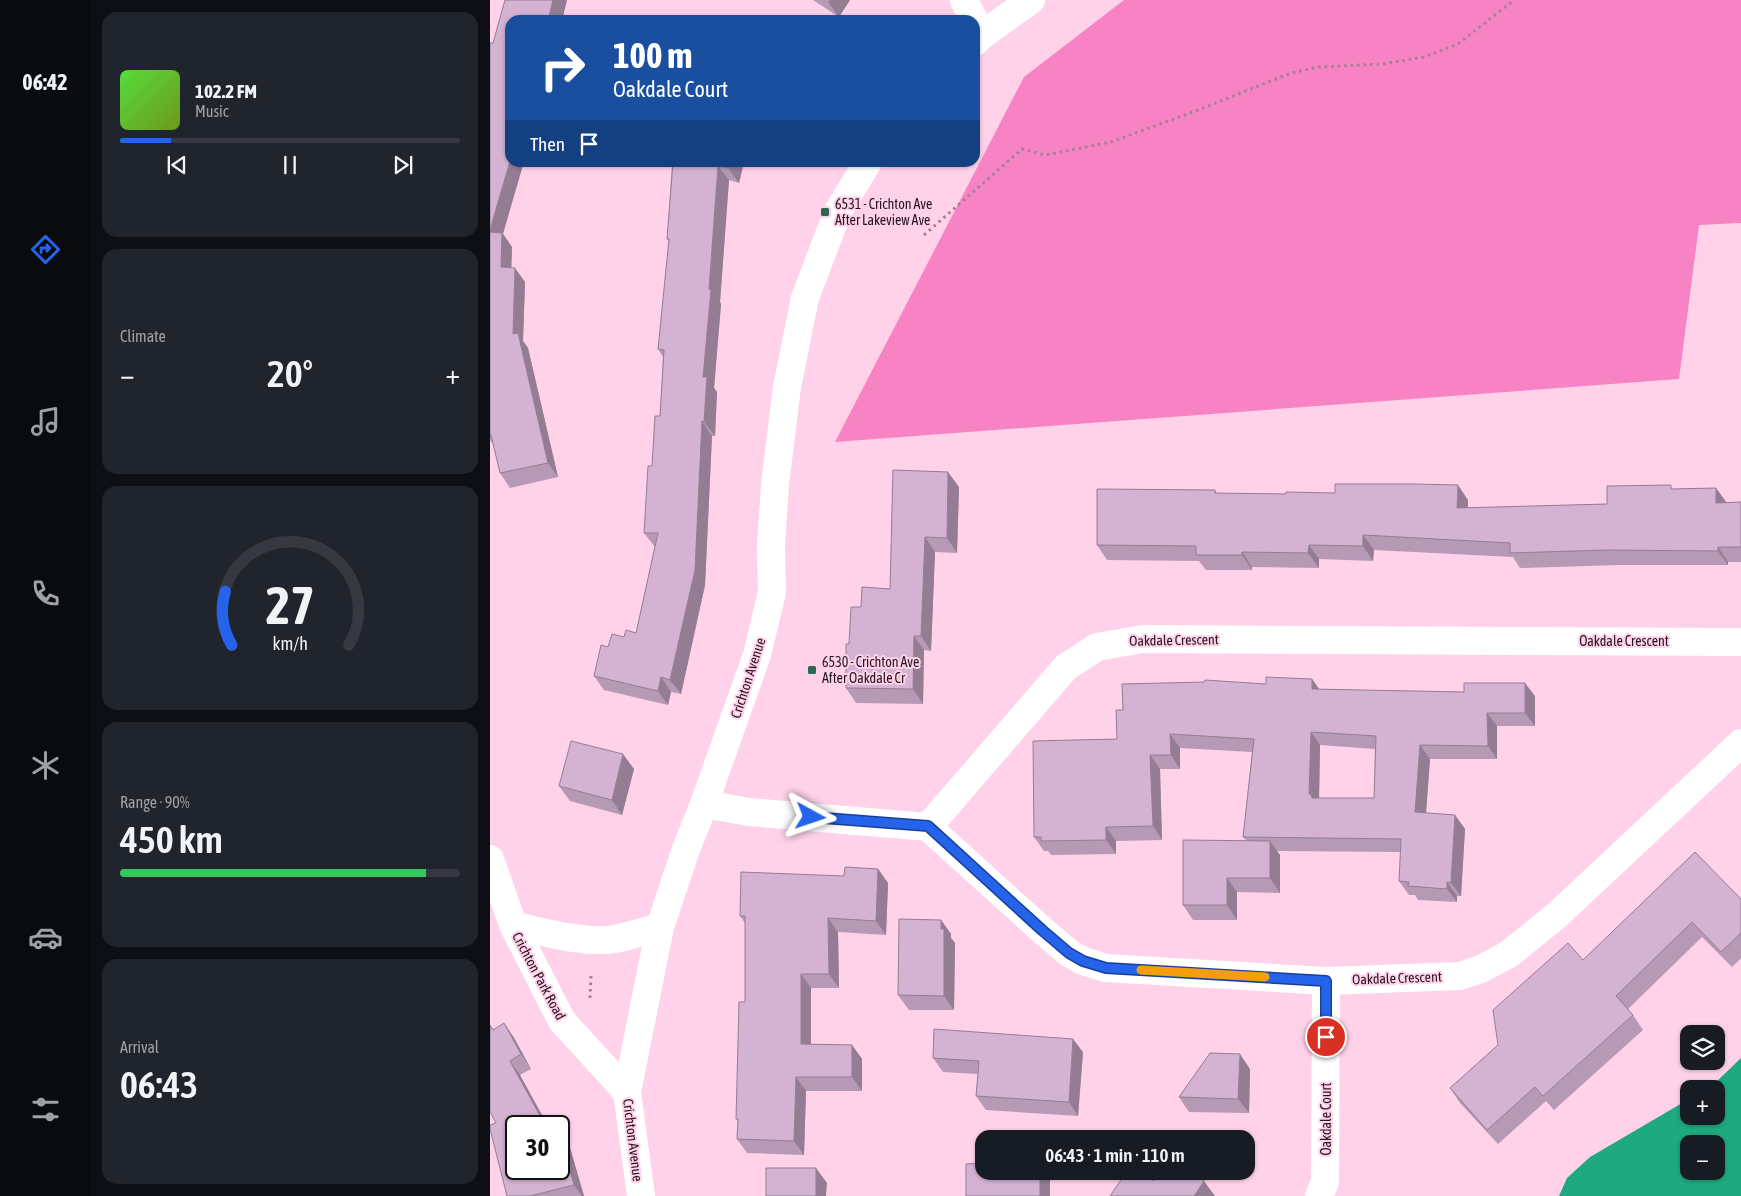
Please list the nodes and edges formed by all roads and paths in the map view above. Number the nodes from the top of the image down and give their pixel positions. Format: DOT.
graph roads {
  1 [pos="964,0"];
  2 [pos="1031,0"];
  3 [pos="1514,0"];
  4 [pos="970,15"];
  5 [pos="980,28"];
  6 [pos="865,167"];
  7 [pos="924,235"];
  8 [pos="1741,642"];
  9 [pos="1741,743"];
  10 [pos="704,804"];
  11 [pos="928,826"];
  12 [pos="490,859"];
  13 [pos="513,925"];
  14 [pos="660,927"];
  15 [pos="591,968"];
  16 [pos="1326,981"];
  17 [pos="590,1004"];
  18 [pos="627,1092"];
  19 [pos="641,1196"];
  20 [pos="1319,1196"];
  1 -- 4 [label="street"];
  2 -- 5 [label="street"];
  3 -- 7 [label="path"];
  6 -- 10 [label="street, Crichton Avenue"];
  8 -- 11 [label="street, Oakdale Crescent"];
  9 -- 16 [label="street, Oakdale Crescent"];
  10 -- 11 [label="street"];
  10 -- 14 [label="street, Crichton Avenue"];
  11 -- 16 [label="street, Oakdale Crescent"];
  12 -- 13 [label="street, Crichton Park Road"];
  13 -- 14 [label="street, Crichton Park Road"];
  13 -- 18 [label="street, Crichton Park Road"];
  14 -- 18 [label="street, Crichton Avenue"];
  15 -- 17 [label="path"];
  16 -- 20 [label="street, Oakdale Court"];
  18 -- 19 [label="street, Crichton Avenue"];
}
